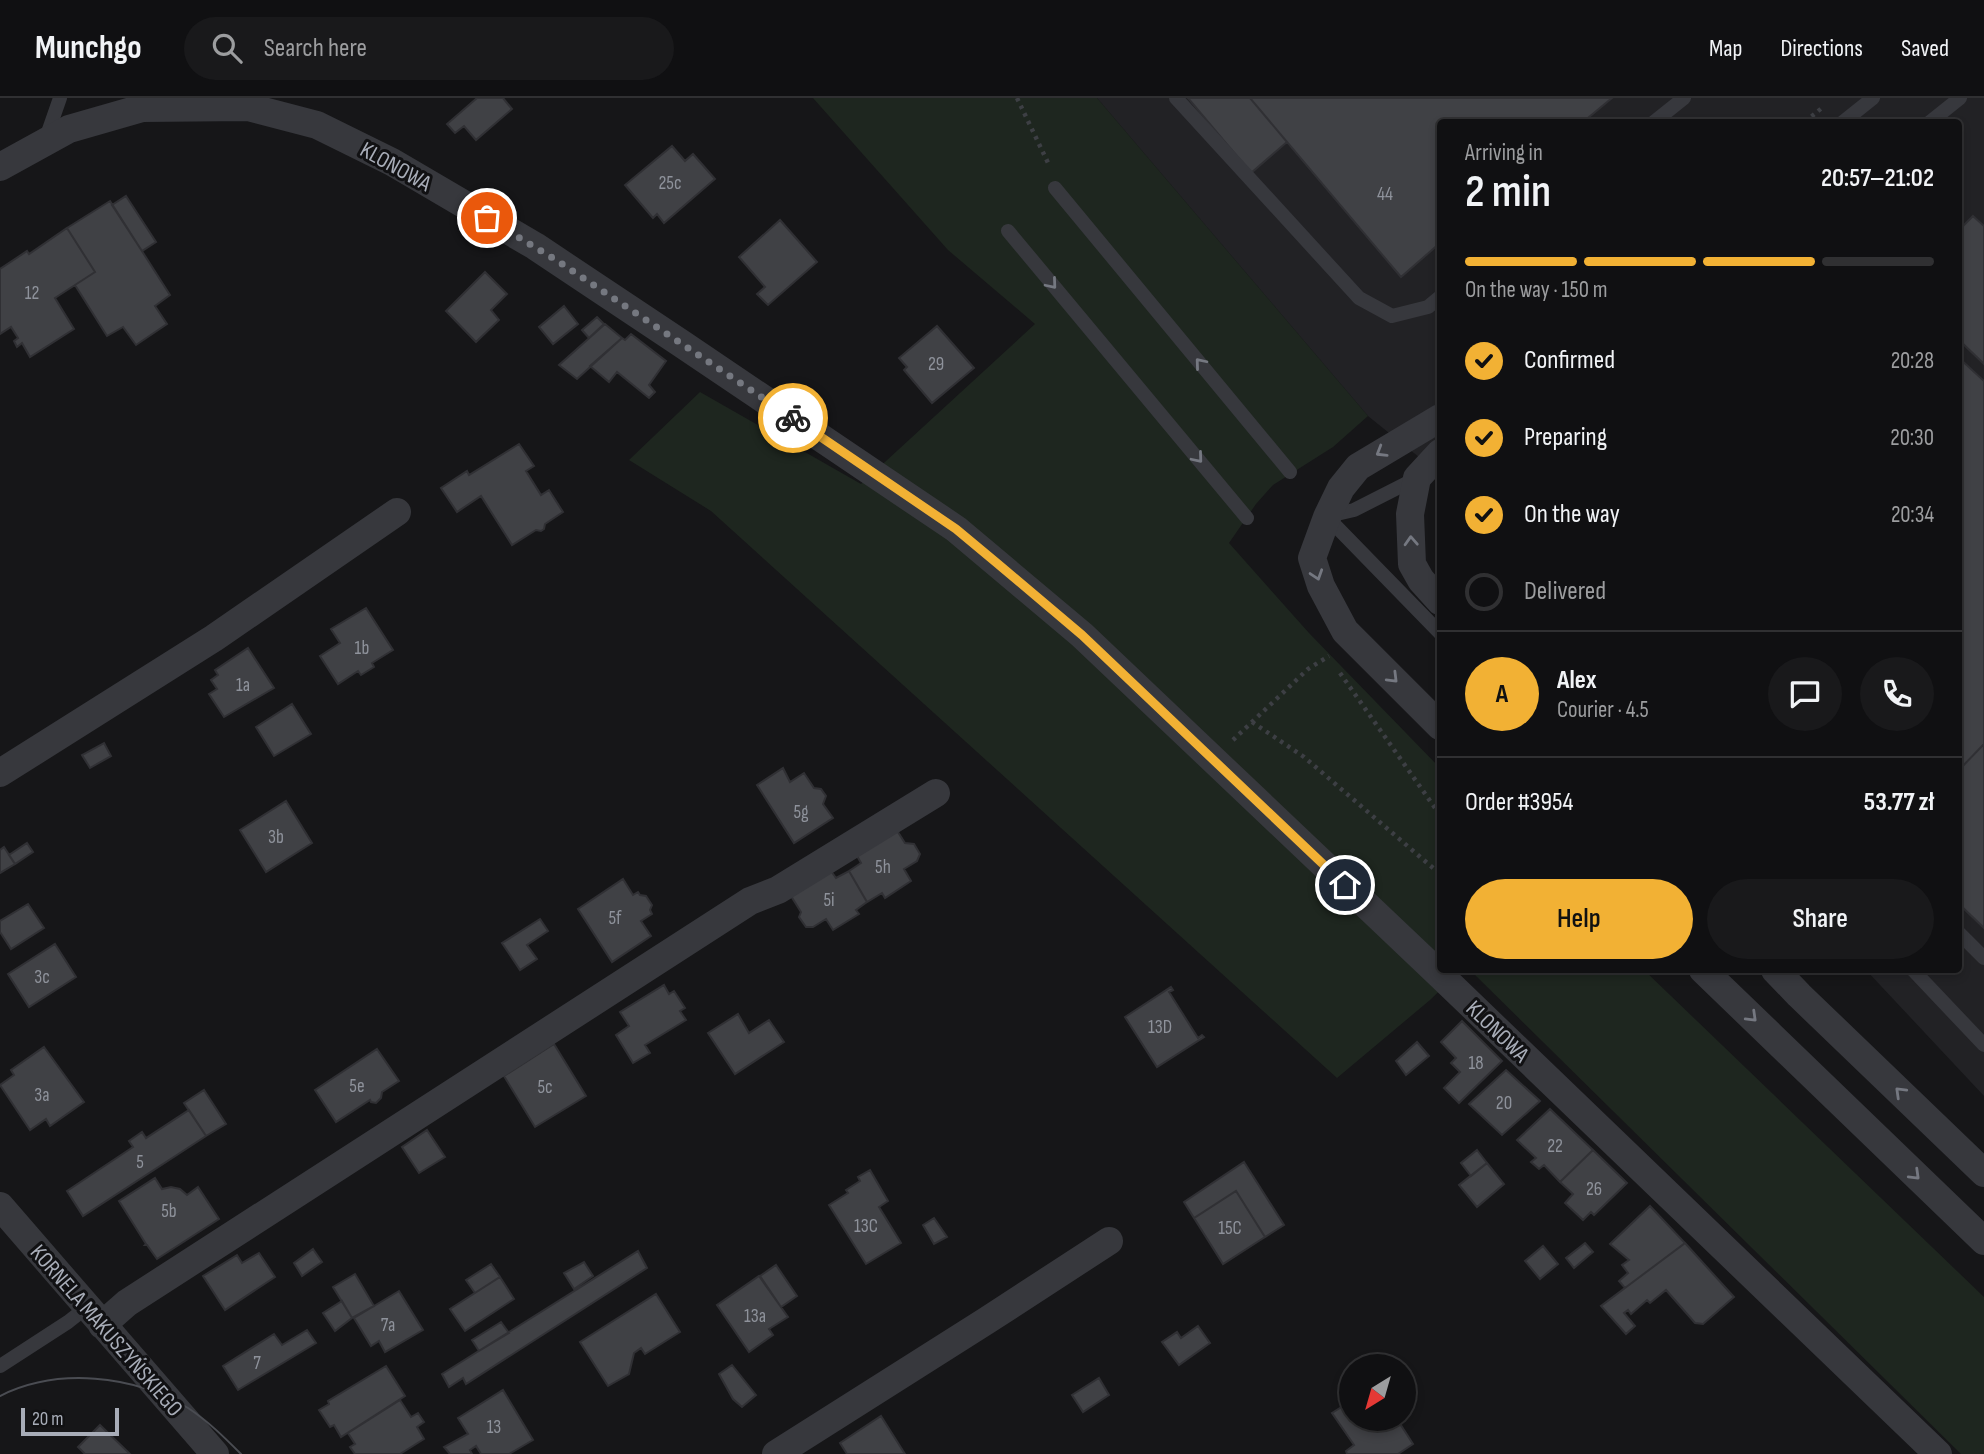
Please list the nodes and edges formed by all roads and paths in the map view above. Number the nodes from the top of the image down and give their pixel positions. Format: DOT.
graph roads {
  1 [pos="60,98"];
  2 [pos="1017,98"];
  3 [pos="1176,98"];
  4 [pos="1684,98"];
  5 [pos="1873,98"];
  6 [pos="1961,98"];
  7 [pos="1824,106"];
  8 [pos="1658,119"];
  9 [pos="1809,119"];
  10 [pos="1847,119"];
  11 [pos="1934,119"];
  12 [pos="45,142"];
  13 [pos="0,167"];
  14 [pos="1055,188"];
  15 [pos="1008,231"];
  16 [pos="1437,300"];
  17 [pos="1437,420"];
  18 [pos="1437,456"];
  19 [pos="1290,472"];
  20 [pos="1417,478"];
  21 [pos="397,512"];
  22 [pos="1247,517"];
  23 [pos="1327,517"];
  24 [pos="1437,598"];
  25 [pos="1437,630"];
  26 [pos="1329,657"];
  27 [pos="1337,668"];
  28 [pos="1257,718"];
  29 [pos="1252,722"];
  30 [pos="1437,723"];
  31 [pos="0,773"];
  32 [pos="936,793"];
  33 [pos="1437,811"];
  34 [pos="1437,871"];
  35 [pos="1962,936"];
  36 [pos="1984,958"];
  37 [pos="1437,973"];
  38 [pos="1437,973"];
  39 [pos="1706,973"];
  40 [pos="1779,973"];
  41 [pos="1916,973"];
  42 [pos="1984,1045"];
  43 [pos="1984,1173"];
  44 [pos="0,1206"];
  45 [pos="1108,1241"];
  46 [pos="1984,1241"];
  47 [pos="94,1316"];
  48 [pos="0,1366"];
  49 [pos="215,1454"];
  50 [pos="776,1454"];
  51 [pos="1938,1454"];
  1 -- 12 [label="lane"];
  2 -- 14 [label="path"];
  3 -- 16 [label="lane"];
  4 -- 8 [label="lane"];
  5 -- 10 [label="lane"];
  6 -- 11 [label="lane"];
  7 -- 9 [label="path"];
  12 -- 13 [label="street, KLONOWA"];
  12 -- 38 [label="street, KLONOWA"];
  19 -- 14 [label="lane, one-way"];
  15 -- 22 [label="lane, one-way"];
  17 -- 23 [label="street, one-way"];
  18 -- 20 [label="street"];
  20 -- 23 [label="lane"];
  24 -- 20 [label="street, one-way"];
  21 -- 31 [label="street"];
  23 -- 25 [label="lane"];
  23 -- 30 [label="street, one-way"];
  26 -- 28 [label="path"];
  27 -- 33 [label="path"];
  29 -- 34 [label="path"];
  32 -- 47 [label="street"];
  35 -- 36 [label="lane"];
  37 -- 51 [label="street, KLONOWA"];
  39 -- 46 [label="street, one-way"];
  43 -- 40 [label="street, one-way"];
  41 -- 42 [label="lane"];
  44 -- 47 [label="street, KORNELA MAKUSZYŃSKIEGO"];
  45 -- 50 [label="street"];
  47 -- 48 [label="lane"];
  47 -- 49 [label="street, KORNELA MAKUSZYŃSKIEGO"];
}
